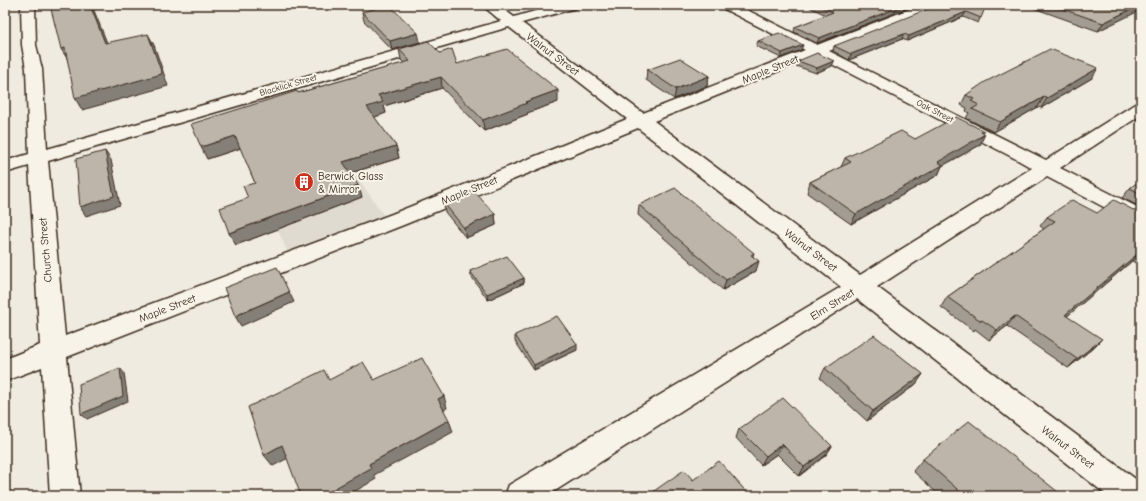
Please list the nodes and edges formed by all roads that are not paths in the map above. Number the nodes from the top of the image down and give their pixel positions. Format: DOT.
graph roads {
  1 [pos="28,5"];
  2 [pos="489,5"];
  3 [pos="571,5"];
  4 [pos="727,5"];
  5 [pos="932,5"];
  6 [pos="510,22"];
  7 [pos="816,51"];
  8 [pos="1141,108"];
  9 [pos="641,120"];
  10 [pos="38,157"];
  11 [pos="5,167"];
  12 [pos="1047,168"];
  13 [pos="1141,218"];
  14 [pos="859,286"];
  15 [pos="54,351"];
  16 [pos="5,370"];
  17 [pos="65,496"];
  18 [pos="520,496"];
  19 [pos="1132,496"];
  1 -- 10 [label="street, Church Street"];
  2 -- 6 [label="street, Walnut Street"];
  3 -- 6 [label="street, Blacklick Street"];
  4 -- 7 [label="street, Oak Street"];
  5 -- 7 [label="street, Maple Street"];
  6 -- 9 [label="street, Walnut Street"];
  6 -- 10 [label="street, Blacklick Street"];
  7 -- 9 [label="street, Maple Street"];
  7 -- 12 [label="street, Oak Street"];
  8 -- 12 [label="street, Elm Street"];
  9 -- 14 [label="street, Walnut Street"];
  9 -- 15 [label="street, Maple Street"];
  10 -- 11 [label="street, Blacklick Street"];
  10 -- 15 [label="street, Church Street"];
  12 -- 13 [label="street, Oak Street"];
  12 -- 14 [label="street, Elm Street"];
  14 -- 18 [label="street, Elm Street"];
  14 -- 19 [label="street, Walnut Street"];
  15 -- 16 [label="street, Maple Street"];
  15 -- 17 [label="street, Church Street"];
}
